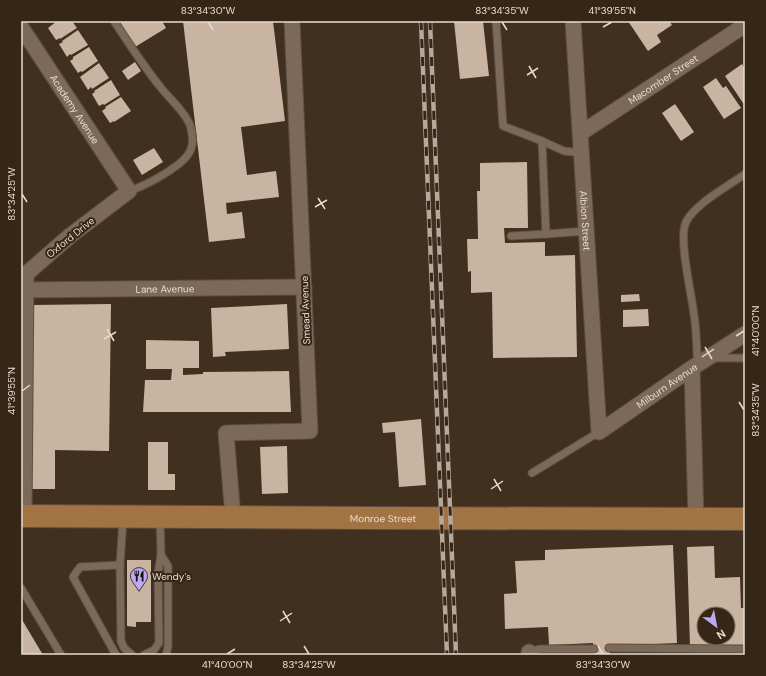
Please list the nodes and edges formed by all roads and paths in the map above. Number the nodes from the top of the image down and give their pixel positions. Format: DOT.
graph roads {
  1 [pos="114,21"];
  2 [pos="292,21"];
  3 [pos="496,21"];
  4 [pos="574,21"];
  5 [pos="745,25"];
  6 [pos="21,27"];
  7 [pos="581,133"];
  8 [pos="542,141"];
  9 [pos="582,153"];
  10 [pos="745,174"];
  11 [pos="129,191"];
  12 [pos="587,231"];
  13 [pos="546,234"];
  14 [pos="511,236"];
  15 [pos="304,288"];
  16 [pos="23,291"];
  17 [pos="745,334"];
  18 [pos="745,358"];
  19 [pos="699,363"];
  20 [pos="599,427"];
  21 [pos="532,473"];
  22 [pos="22,516"];
  23 [pos="124,516"];
  24 [pos="160,516"];
  25 [pos="233,517"];
  26 [pos="745,519"];
  27 [pos="696,520"];
  28 [pos="161,555"];
  29 [pos="120,565"];
  30 [pos="21,588"];
  31 [pos="609,648"];
  32 [pos="594,649"];
  33 [pos="745,649"];
  34 [pos="529,654"];
  35 [pos="61,655"];
  36 [pos="116,655"];
  37 [pos="132,655"];
  38 [pos="144,655"];
  39 [pos="166,655"];
  1 -- 11 [label="lane"];
  2 -- 15 [label="street, Smead Avenue"];
  3 -- 8 [label="lane"];
  4 -- 7 [label="street, Albion Street"];
  5 -- 7 [label="street, Macomber Street"];
  6 -- 11 [label="street, Academy Avenue"];
  7 -- 9 [label="street, Albion Street"];
  8 -- 9 [label="lane"];
  8 -- 13 [label="lane"];
  9 -- 12 [label="street, Albion Street"];
  10 -- 19 [label="lane"];
  11 -- 16 [label="street, Oxford Drive"];
  12 -- 13 [label="lane"];
  12 -- 20 [label="street, Albion Street"];
  13 -- 14 [label="lane"];
  15 -- 16 [label="street, Lane Avenue"];
  15 -- 25 [label="street, Smead Avenue"];
  16 -- 22 [label="street"];
  17 -- 19 [label="street, Milburn Avenue"];
  18 -- 19 [label="lane"];
  19 -- 20 [label="street, Milburn Avenue"];
  19 -- 27 [label="street"];
  20 -- 21 [label="lane"];
  22 -- 23 [label="main road, Monroe Street"];
  23 -- 24 [label="main road, Monroe Street"];
  23 -- 29 [label="lane"];
  24 -- 25 [label="main road, Monroe Street"];
  24 -- 28 [label="lane"];
  25 -- 27 [label="main road, Monroe Street"];
  26 -- 27 [label="main road, Monroe Street"];
  28 -- 38 [label="lane"];
  28 -- 39 [label="lane"];
  29 -- 36 [label="lane"];
  29 -- 37 [label="lane"];
  30 -- 35 [label="lane"];
  31 -- 33 [label="lane"];
  32 -- 34 [label="lane"];
}
